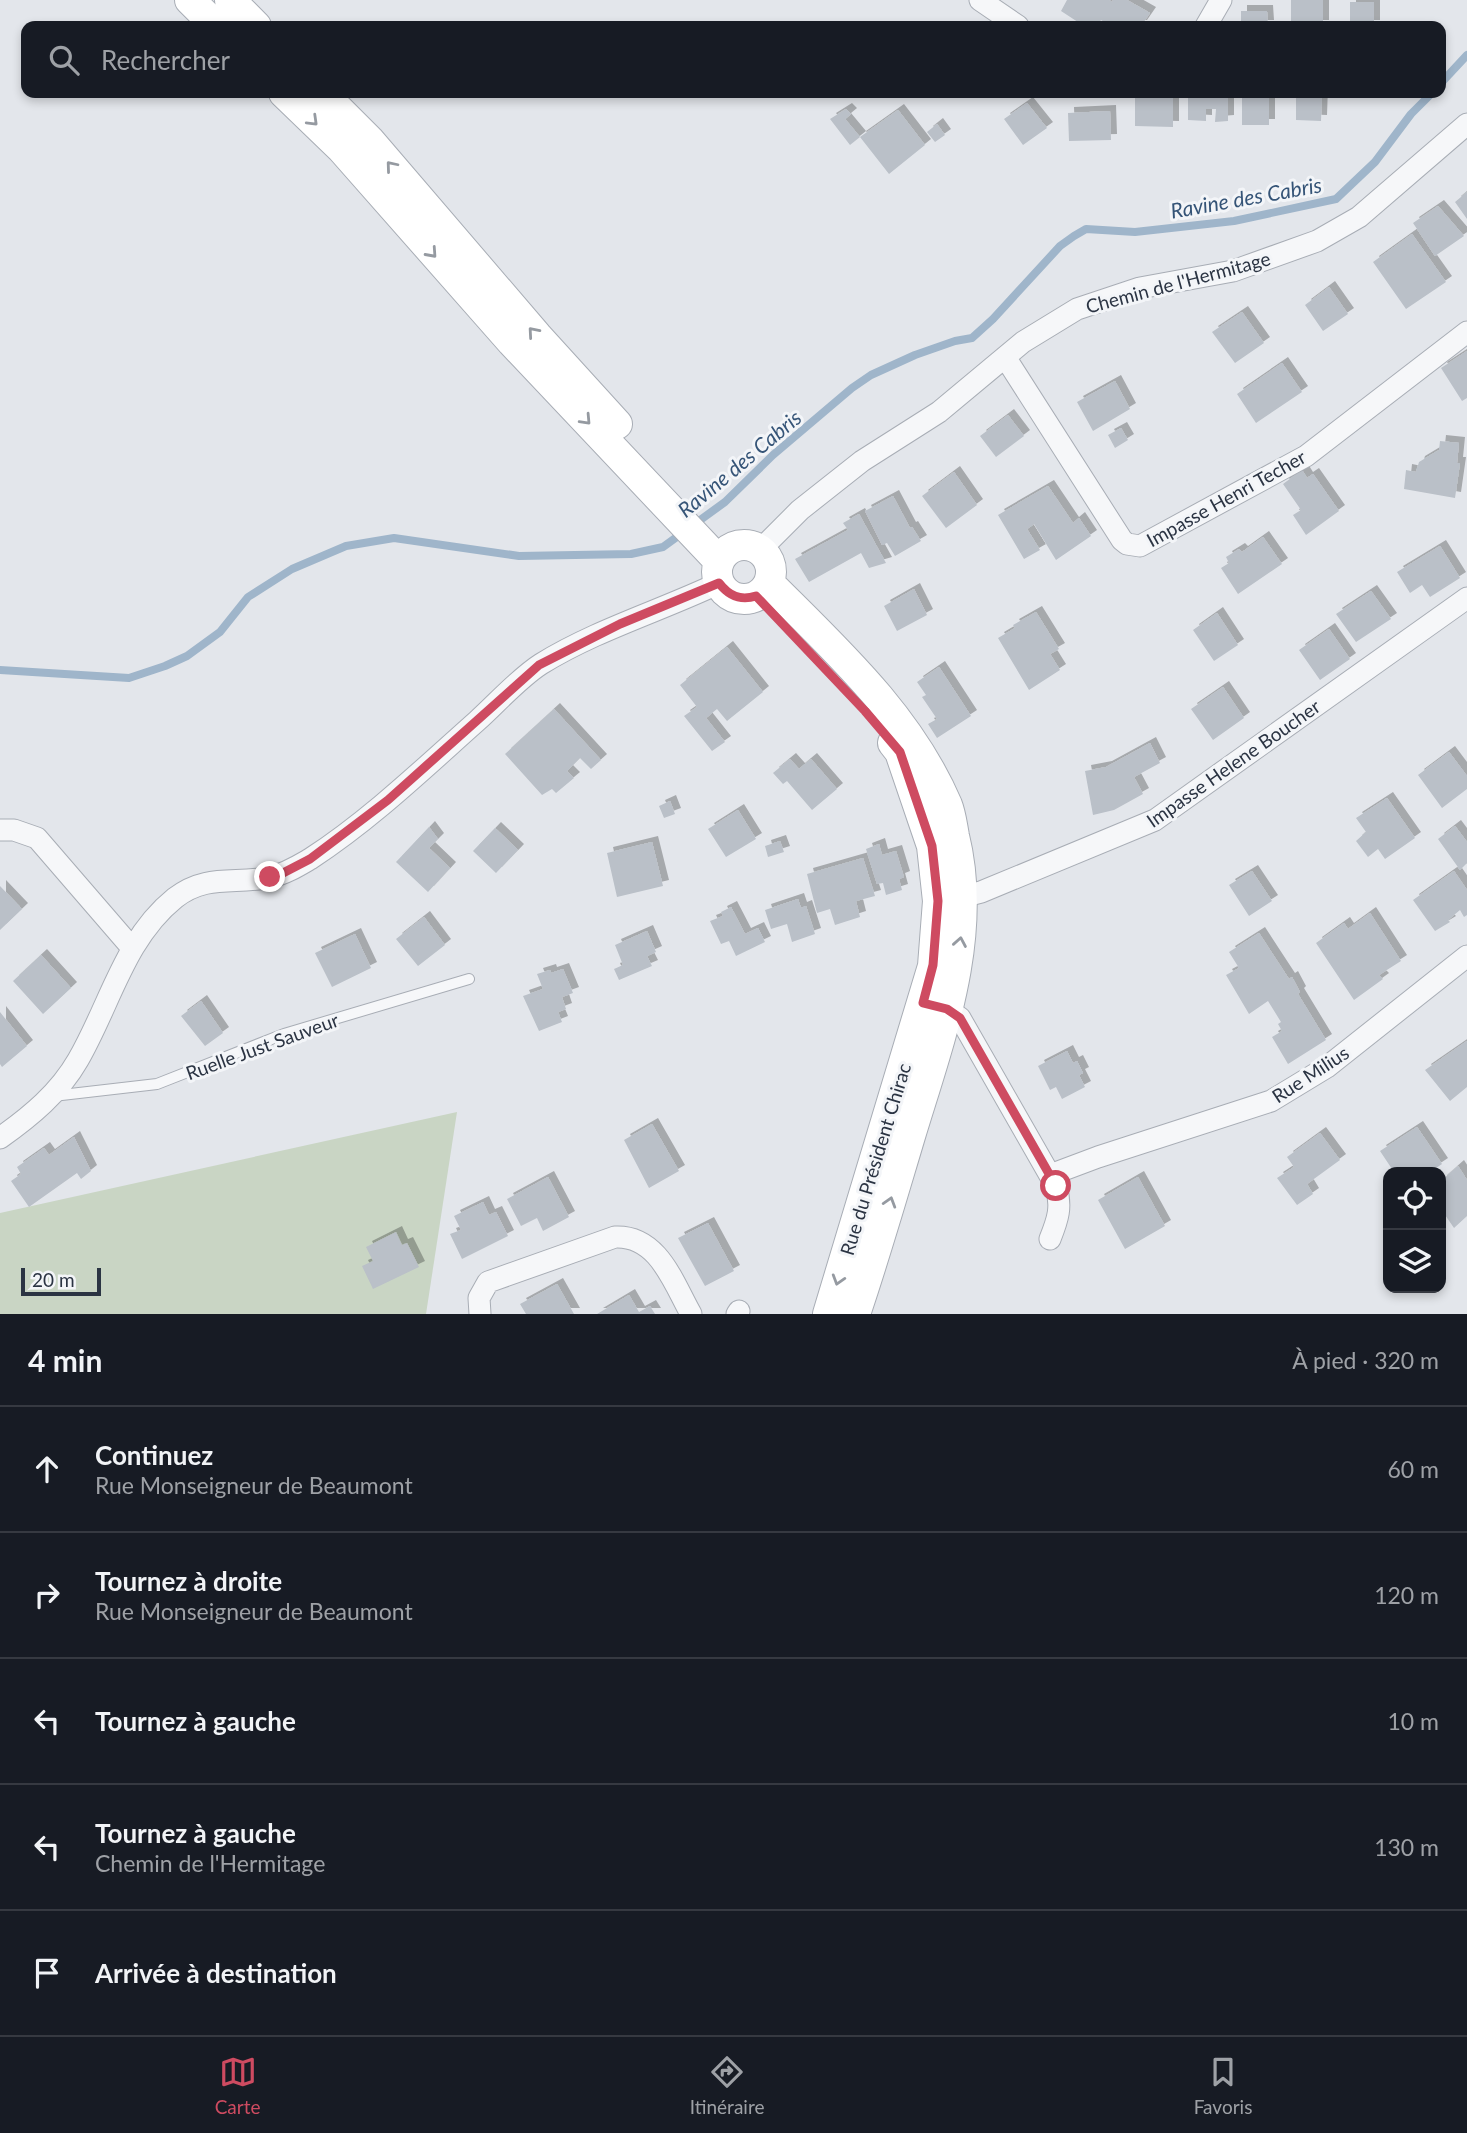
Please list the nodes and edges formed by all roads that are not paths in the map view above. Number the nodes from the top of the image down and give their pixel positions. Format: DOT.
graph roads {
  1 [pos="190,0"];
  2 [pos="230,0"];
  3 [pos="980,0"];
  4 [pos="1222,0"];
  5 [pos="211,21"];
  6 [pos="251,21"];
  7 [pos="1011,21"];
  8 [pos="1209,21"];
  9 [pos="292,98"];
  10 [pos="325,98"];
  11 [pos="1467,124"];
  12 [pos="355,144"];
  13 [pos="1467,332"];
  14 [pos="1005,357"];
  15 [pos="726,554"];
  16 [pos="762,589"];
  17 [pos="1467,598"];
  18 [pos="0,830"];
  19 [pos="951,900"];
  20 [pos="132,948"];
  21 [pos="1467,956"];
  22 [pos="469,979"];
  23 [pos="935,1006"];
  24 [pos="53,1096"];
  25 [pos="0,1138"];
  26 [pos="1050,1175"];
  27 [pos="1050,1239"];
  28 [pos="480,1314"];
  29 [pos="691,1314"];
  30 [pos="828,1314"];
  31 [pos="855,1314"];
  1 -- 5 [label="main road"];
  2 -- 6 [label="main road"];
  3 -- 7 [label="street"];
  4 -- 8 [label="street"];
  9 -- 12 [label="main road, one-way"];
  10 -- 12 [label="main road"];
  11 -- 14 [label="street, Chemin de l'Hermitage"];
  12 -- 15 [label="main road"];
  13 -- 14 [label="street, Impasse Henri Techer"];
  14 -- 15 [label="street, Chemin de l'Hermitage"];
  15 -- 16 [label="main road"];
  15 -- 16 [label="main road"];
  15 -- 20 [label="street, Chemin de l'Hermitage"];
  16 -- 19 [label="main road"];
  17 -- 19 [label="street, Impasse Helene Boucher"];
  18 -- 20 [label="street"];
  19 -- 23 [label="main road"];
  20 -- 24 [label="street, Chemin de l'Hermitage"];
  21 -- 26 [label="street, Rue Milius"];
  22 -- 24 [label="lane, Ruelle Just Sauveur"];
  23 -- 26 [label="street"];
  23 -- 30 [label="main road, Rue du Président Chirac, one-way"];
  31 -- 23 [label="main road, Rue du Président Chirac, one-way"];
  24 -- 25 [label="street, Chemin de l'Hermitage"];
  26 -- 27 [label="street"];
  28 -- 29 [label="street"];
}
